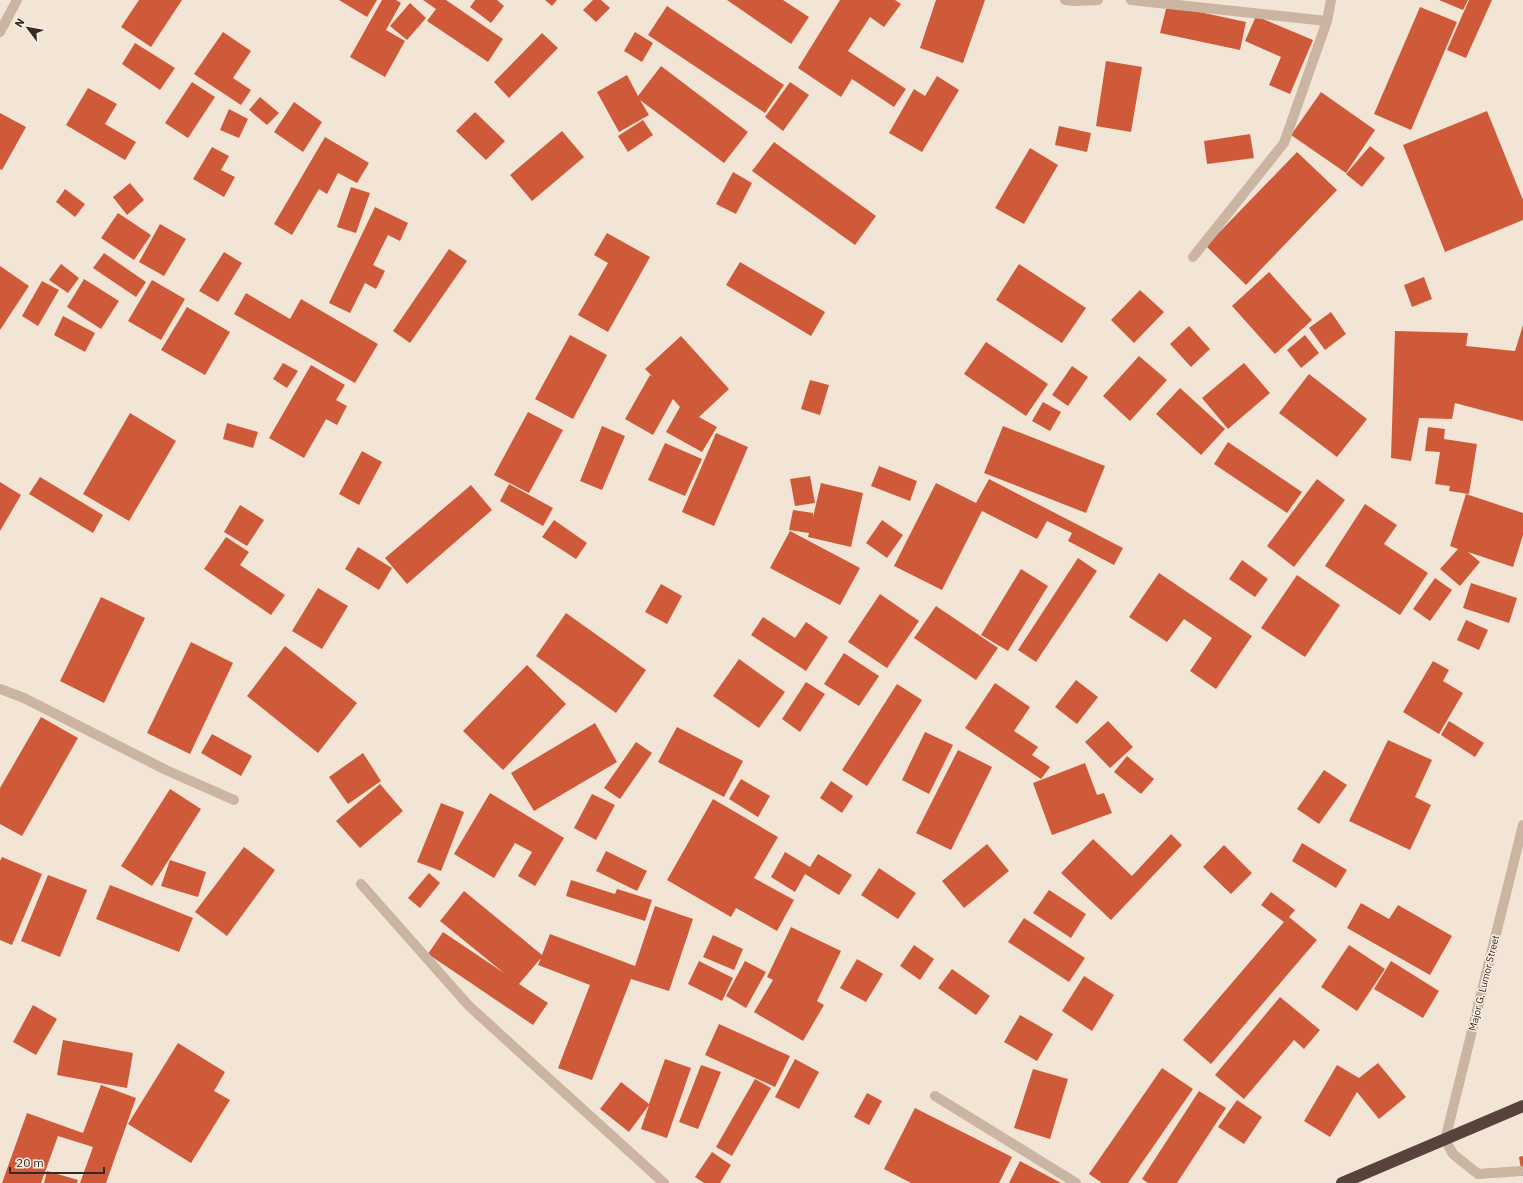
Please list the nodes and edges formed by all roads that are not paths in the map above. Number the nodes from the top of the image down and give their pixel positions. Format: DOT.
graph roads {
  1 [pos="17,0"];
  2 [pos="1065,0"];
  3 [pos="1098,0"];
  4 [pos="1132,0"];
  5 [pos="1331,0"];
  6 [pos="1327,21"];
  7 [pos="0,32"];
  8 [pos="1193,257"];
  9 [pos="0,690"];
  10 [pos="234,800"];
  11 [pos="1523,825"];
  12 [pos="361,884"];
  13 [pos="935,1096"];
  14 [pos="1523,1106"];
  15 [pos="1445,1140"];
  16 [pos="1521,1171"];
  17 [pos="1345,1182"];
  18 [pos="664,1183"];
  19 [pos="1076,1183"];
  1 -- 7 [label="street"];
  2 -- 3 [label="street"];
  4 -- 6 [label="street"];
  5 -- 6 [label="street"];
  6 -- 8 [label="street"];
  9 -- 10 [label="street"];
  11 -- 15 [label="street, Major G. Lumor Street"];
  12 -- 18 [label="street"];
  13 -- 19 [label="street"];
  14 -- 15 [label="highway"];
  15 -- 16 [label="street"];
  15 -- 17 [label="highway"];
}
